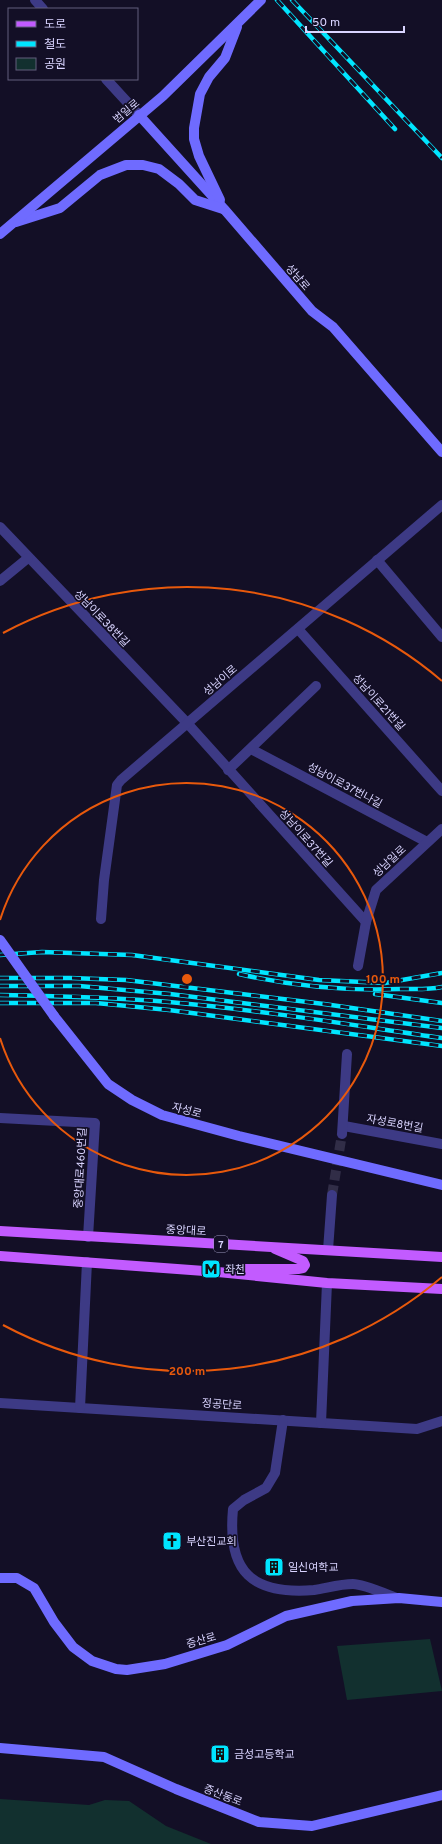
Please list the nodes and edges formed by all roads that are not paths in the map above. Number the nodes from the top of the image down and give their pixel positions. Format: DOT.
graph roads {
  1 [pos="35,0"];
  2 [pos="262,0"];
  3 [pos="42,8"];
  4 [pos="239,23"];
  5 [pos="107,80"];
  6 [pos="139,115"];
  7 [pos="224,209"];
  8 [pos="12,223"];
  9 [pos="0,234"];
  10 [pos="442,452"];
  11 [pos="442,505"];
  12 [pos="0,527"];
  13 [pos="28,558"];
  14 [pos="377,560"];
  15 [pos="0,581"];
  16 [pos="298,629"];
  17 [pos="442,637"];
  18 [pos="316,686"];
  19 [pos="188,724"];
  20 [pos="251,749"];
  21 [pos="228,770"];
  22 [pos="442,791"];
  23 [pos="442,829"];
  24 [pos="427,842"];
  25 [pos="101,919"];
  26 [pos="366,922"];
  27 [pos="0,940"];
  28 [pos="358,966"];
  29 [pos="347,1054"];
  30 [pos="0,1118"];
  31 [pos="442,1144"];
  32 [pos="442,1185"];
  33 [pos="332,1195"];
  34 [pos="0,1231"];
  35 [pos="88,1237"];
  36 [pos="270,1247"];
  37 [pos="328,1250"];
  38 [pos="0,1256"];
  39 [pos="442,1257"];
  40 [pos="87,1262"];
  41 [pos="218,1272"];
  42 [pos="327,1283"];
  43 [pos="442,1290"];
  44 [pos="0,1403"];
  45 [pos="80,1408"];
  46 [pos="283,1420"];
  47 [pos="442,1421"];
  48 [pos="321,1423"];
  49 [pos="0,1578"];
  50 [pos="398,1598"];
  51 [pos="442,1602"];
  52 [pos="0,1748"];
  53 [pos="442,1795"];
  1 -- 3 [label="street"];
  2 -- 4 [label="main road, 범일로"];
  4 -- 6 [label="main road, 범일로"];
  4 -- 7 [label="main road"];
  5 -- 6 [label="street"];
  6 -- 7 [label="main road, 성남로"];
  6 -- 8 [label="main road, 범일로"];
  7 -- 8 [label="main road"];
  7 -- 10 [label="main road, 성남로"];
  8 -- 9 [label="main road, 범일로"];
  11 -- 14 [label="street, 성남이로"];
  12 -- 13 [label="street, 성남이로38번길"];
  13 -- 15 [label="street"];
  13 -- 19 [label="street, 성남이로38번길"];
  14 -- 16 [label="street, 성남이로"];
  14 -- 17 [label="street"];
  16 -- 19 [label="street, 성남이로"];
  16 -- 22 [label="street, 성남이로21번길"];
  18 -- 20 [label="street"];
  19 -- 21 [label="street, 성남이로37번길"];
  19 -- 25 [label="street, 성남이로"];
  20 -- 21 [label="street"];
  20 -- 24 [label="street, 성남이로37번나길"];
  21 -- 26 [label="street, 성남이로37번길"];
  23 -- 24 [label="street, 성남일로"];
  24 -- 26 [label="street, 성남일로"];
  26 -- 28 [label="street, 성남일로"];
  27 -- 32 [label="main road, 자성로, bridge"];
  29 -- 31 [label="street, 자성로8번길"];
  30 -- 35 [label="street, 중앙대로460번길"];
  33 -- 37 [label="street"];
  34 -- 35 [label="main road, 중앙대로 / 7"];
  35 -- 36 [label="main road, 중앙대로 / 7"];
  36 -- 37 [label="main road, 중앙대로 / 7"];
  36 -- 41 [label="main road"];
  37 -- 39 [label="main road, 중앙대로 / 7"];
  38 -- 40 [label="main road"];
  40 -- 41 [label="main road"];
  40 -- 45 [label="street"];
  41 -- 42 [label="main road"];
  42 -- 43 [label="main road"];
  42 -- 48 [label="street"];
  44 -- 45 [label="street, 정공단로"];
  45 -- 46 [label="street, 정공단로"];
  46 -- 48 [label="street, 정공단로"];
  46 -- 50 [label="street"];
  47 -- 48 [label="street, 정공단로"];
  49 -- 50 [label="main road, 증산로"];
  50 -- 51 [label="main road, 증산로"];
  52 -- 53 [label="main road, 증산동로"];
}
